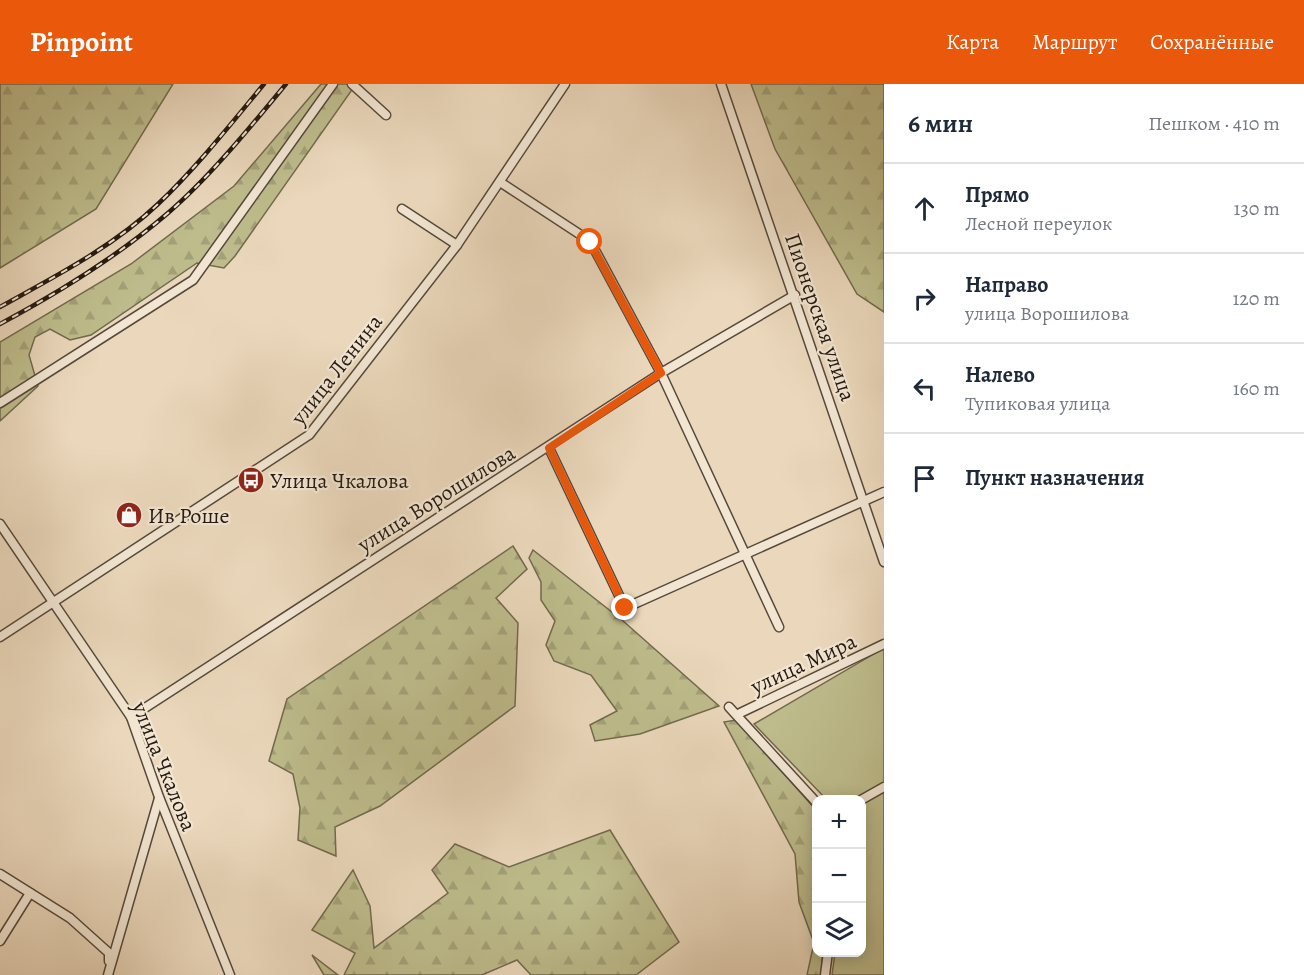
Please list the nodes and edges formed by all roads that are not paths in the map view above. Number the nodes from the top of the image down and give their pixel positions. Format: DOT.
graph roads {
  1 [pos="333,84"];
  2 [pos="352,84"];
  3 [pos="565,84"];
  4 [pos="721,84"];
  5 [pos="386,115"];
  6 [pos="500,182"];
  7 [pos="402,209"];
  8 [pos="457,245"];
  9 [pos="795,295"];
  10 [pos="661,373"];
  11 [pos="0,404"];
  12 [pos="549,448"];
  13 [pos="884,492"];
  14 [pos="865,501"];
  15 [pos="0,524"];
  16 [pos="744,553"];
  17 [pos="884,562"];
  18 [pos="53,600"];
  19 [pos="779,627"];
  20 [pos="0,637"];
  21 [pos="884,644"];
  22 [pos="729,707"];
  23 [pos="738,714"];
  24 [pos="131,717"];
  25 [pos="884,787"];
  26 [pos="159,797"];
  27 [pos="812,797"];
  28 [pos="866,797"];
  29 [pos="0,874"];
  30 [pos="30,893"];
  31 [pos="0,941"];
  32 [pos="827,957"];
  33 [pos="108,975"];
  34 [pos="230,975"];
  35 [pos="825,975"];
  1 -- 11 [label="street"];
  2 -- 5 [label="street"];
  3 -- 6 [label="street, улица Ленина"];
  4 -- 9 [label="street, Пионерская улица"];
  6 -- 8 [label="street, улица Ленина"];
  6 -- 10 [label="street"];
  7 -- 8 [label="street"];
  8 -- 18 [label="street, улица Ленина"];
  9 -- 10 [label="street, улица Ворошилова"];
  9 -- 14 [label="street, Пионерская улица"];
  10 -- 12 [label="street, улица Ворошилова"];
  10 -- 16 [label="street"];
  12 -- 16 [label="street"];
  12 -- 24 [label="street, улица Ворошилова"];
  13 -- 14 [label="street"];
  14 -- 16 [label="street"];
  14 -- 17 [label="street, Пионерская улица"];
  15 -- 18 [label="street, улица Чкалова"];
  16 -- 19 [label="street"];
  18 -- 20 [label="street, улица Ленина"];
  18 -- 24 [label="street, улица Чкалова"];
  21 -- 23 [label="street, улица Мира"];
  22 -- 23 [label="street"];
  23 -- 27 [label="street"];
  24 -- 26 [label="street, улица Чкалова"];
  25 -- 28 [label="street"];
  26 -- 33 [label="street"];
  26 -- 34 [label="street, улица Чкалова"];
  29 -- 30 [label="street"];
  30 -- 31 [label="street"];
  30 -- 33 [label="street"];
  32 -- 35 [label="street"];
}
